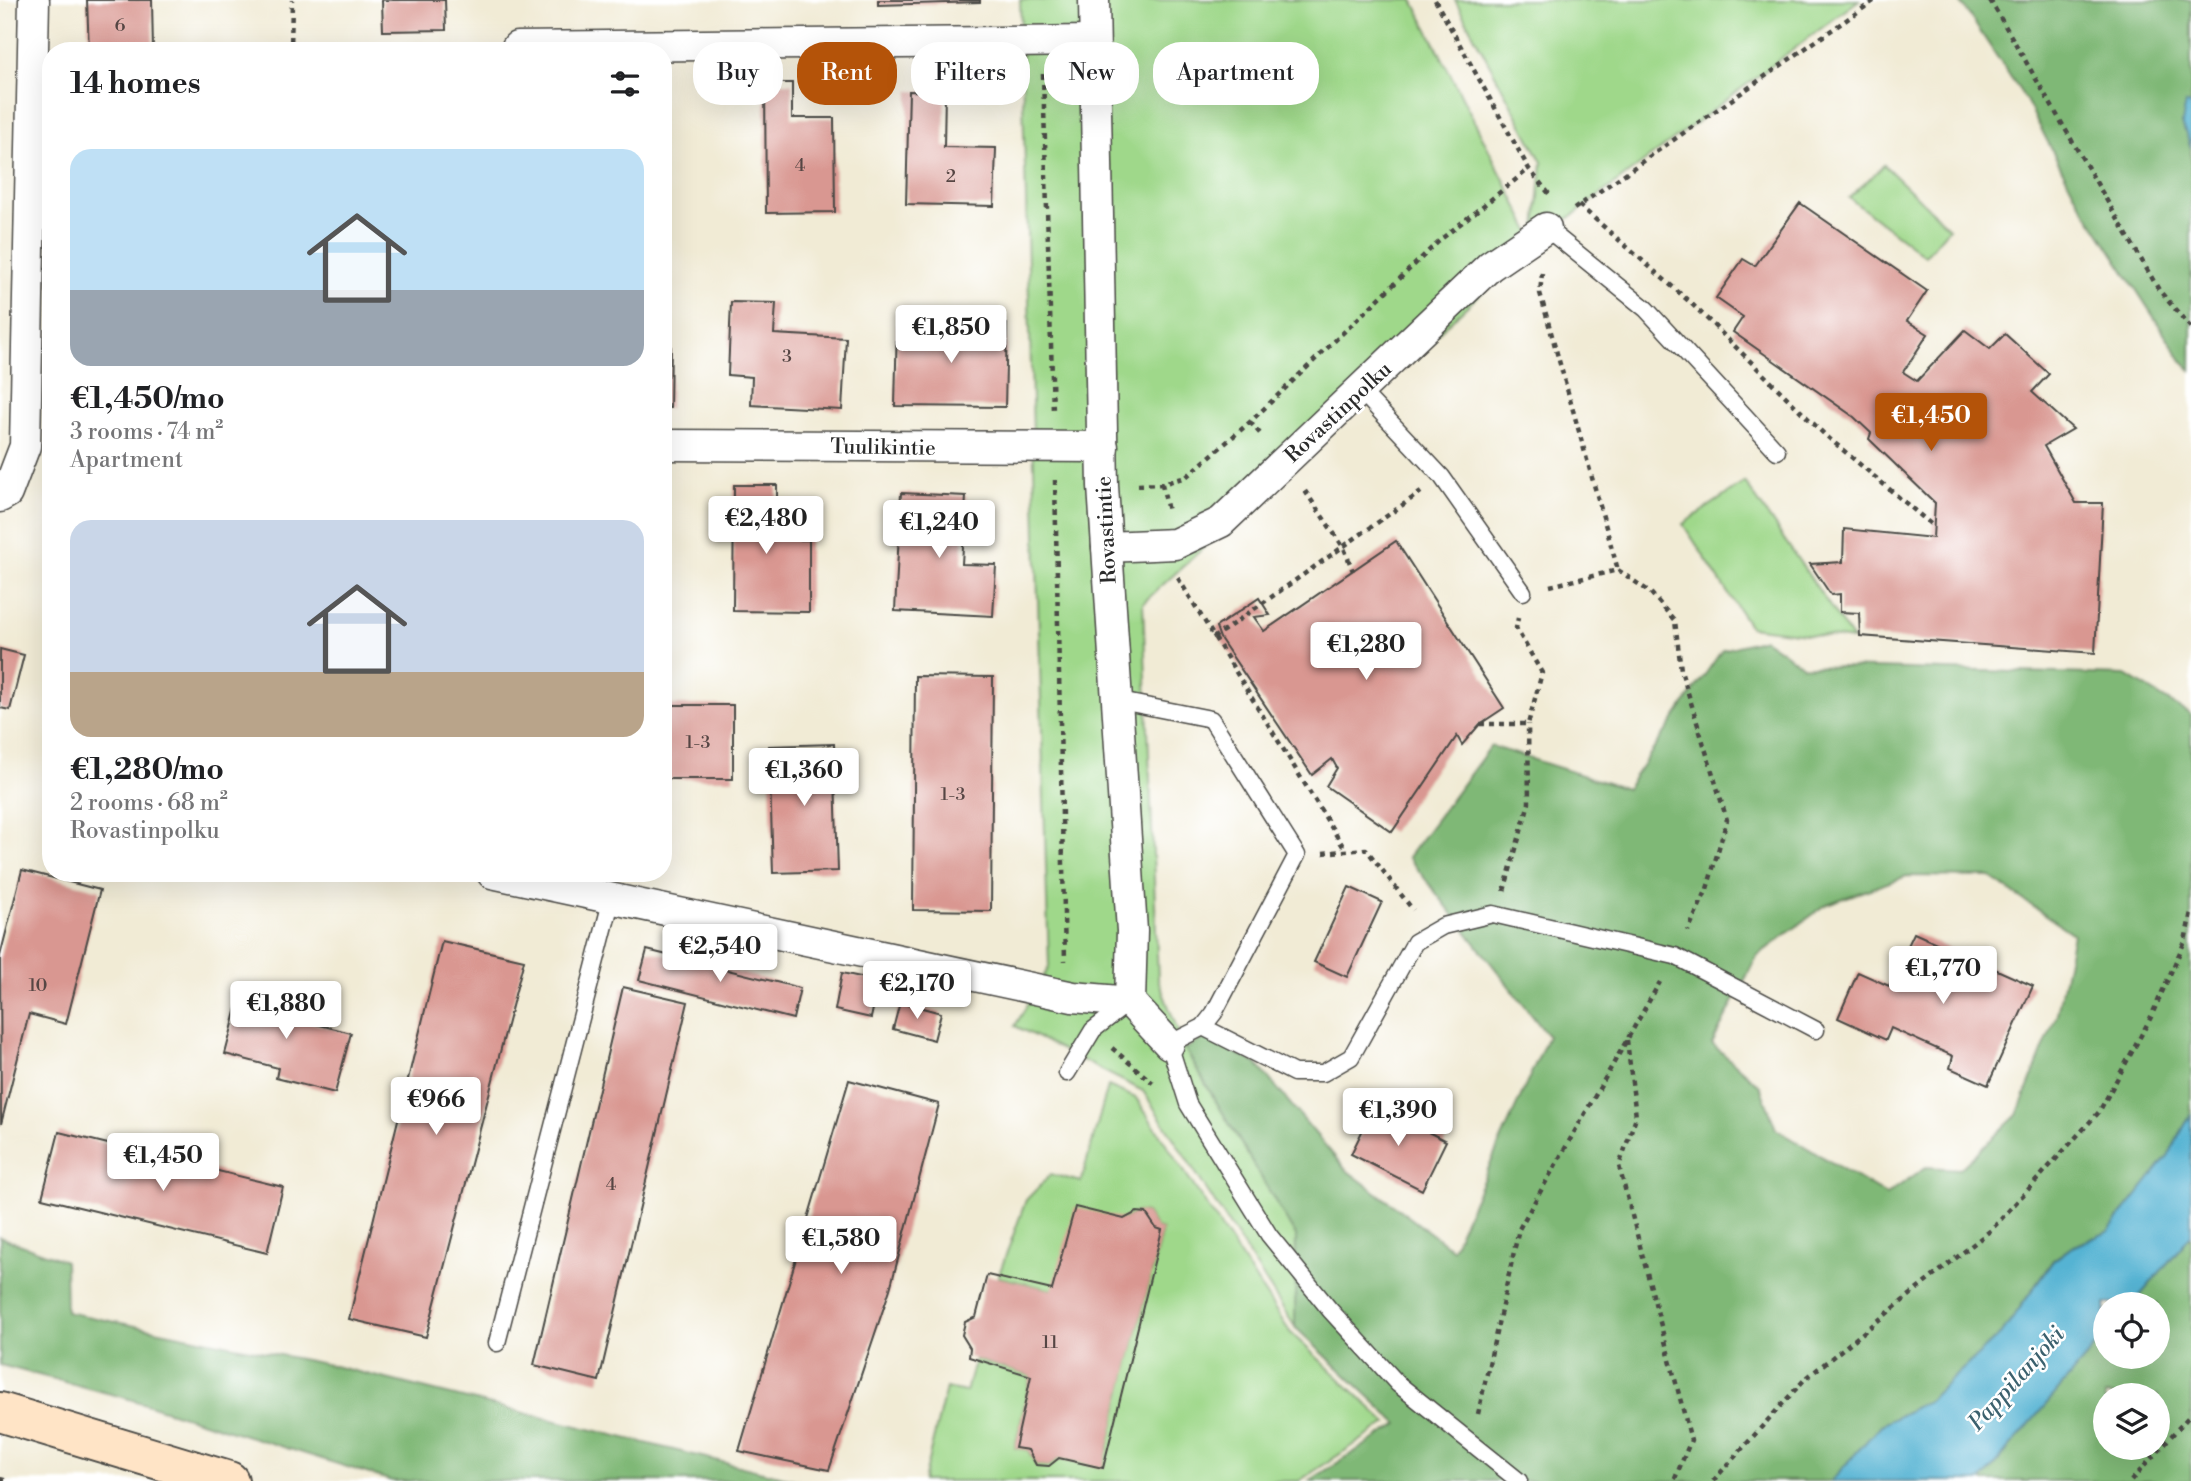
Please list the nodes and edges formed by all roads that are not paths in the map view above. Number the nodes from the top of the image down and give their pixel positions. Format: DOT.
graph roads {
  1 [pos="34,0"];
  2 [pos="1094,0"];
  3 [pos="1094,41"];
  4 [pos="672,46"];
  5 [pos="1556,221"];
  6 [pos="1361,391"];
  7 [pos="672,445"];
  8 [pos="1102,447"];
  9 [pos="1777,451"];
  10 [pos="0,497"];
  11 [pos="1107,547"];
  12 [pos="1523,592"];
  13 [pos="1115,700"];
  14 [pos="535,882"];
  15 [pos="612,898"];
  16 [pos="1130,1002"];
  17 [pos="1203,1027"];
  18 [pos="1816,1030"];
  19 [pos="1169,1044"];
  20 [pos="1067,1073"];
  21 [pos="498,1343"];
  22 [pos="0,1412"];
  23 [pos="229,1481"];
  24 [pos="1519,1481"];
  1 -- 10 [label="street"];
  2 -- 3 [label="street, Rovastintie"];
  3 -- 4 [label="street"];
  3 -- 8 [label="street, Rovastintie"];
  5 -- 6 [label="street, Rovastinpolku"];
  5 -- 9 [label="lane"];
  6 -- 11 [label="street, Rovastinpolku"];
  6 -- 12 [label="lane"];
  7 -- 8 [label="street, Tuulikintie"];
  8 -- 11 [label="street, Rovastintie"];
  11 -- 13 [label="street, Rovastintie"];
  13 -- 16 [label="street, Rovastintie"];
  13 -- 17 [label="lane"];
  14 -- 15 [label="street"];
  15 -- 16 [label="street"];
  15 -- 21 [label="lane"];
  16 -- 19 [label="street"];
  16 -- 20 [label="lane"];
  17 -- 18 [label="lane"];
  17 -- 19 [label="lane"];
  19 -- 24 [label="lane"];
  22 -- 23 [label="main road"];
}
